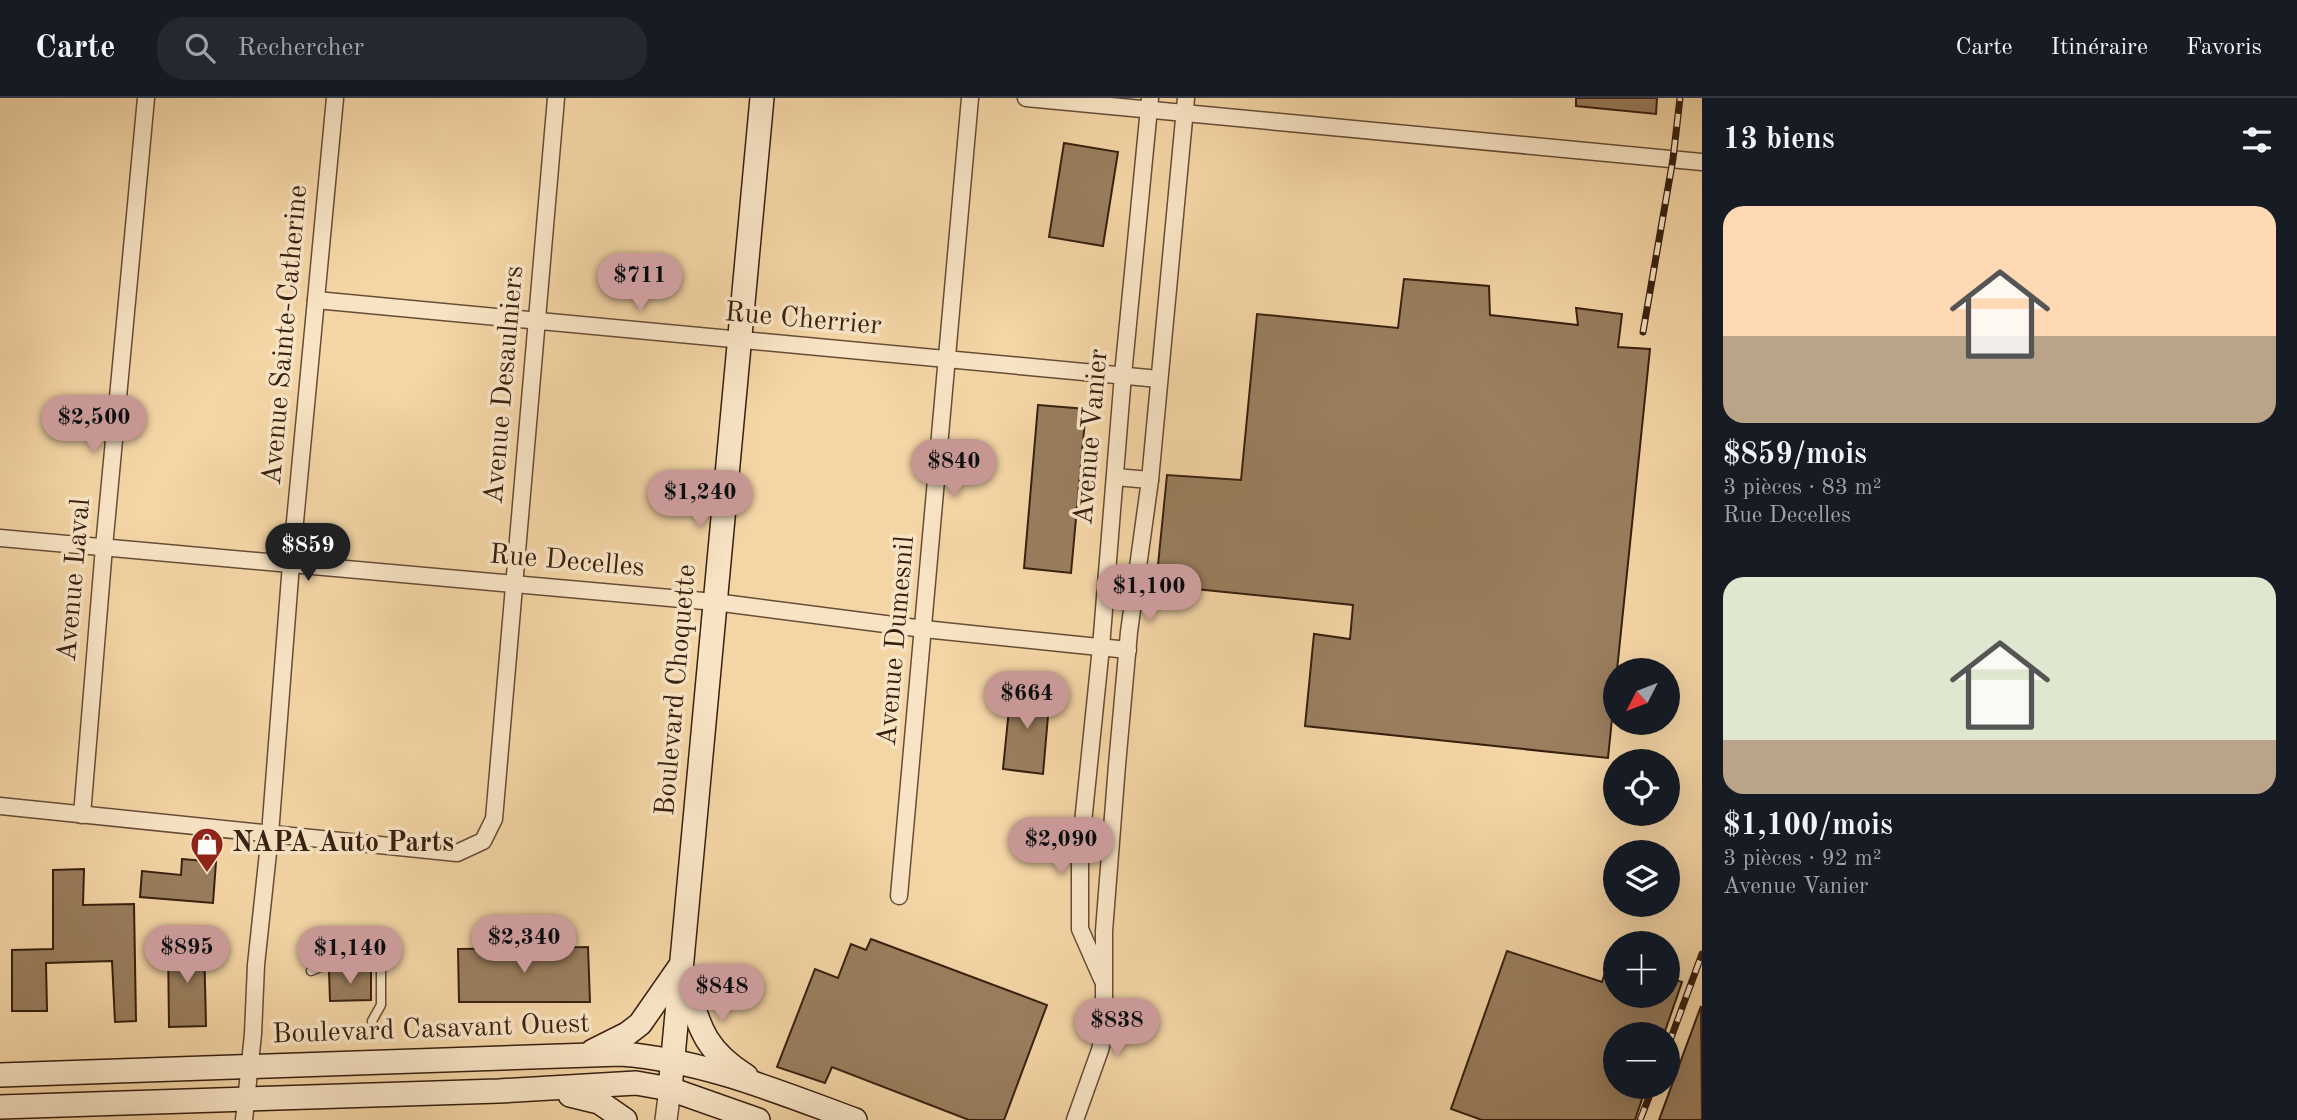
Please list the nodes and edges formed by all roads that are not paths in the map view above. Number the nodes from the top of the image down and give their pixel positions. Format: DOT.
graph roads {
  1 [pos="146,98"];
  2 [pos="335,98"];
  3 [pos="556,98"];
  4 [pos="762,98"];
  5 [pos="971,98"];
  6 [pos="1026,98"];
  7 [pos="1149,103"];
  8 [pos="1186,105"];
  9 [pos="1702,162"];
  10 [pos="316,300"];
  11 [pos="538,321"];
  12 [pos="740,340"];
  13 [pos="948,360"];
  14 [pos="1123,375"];
  15 [pos="1159,379"];
  16 [pos="1115,477"];
  17 [pos="1150,480"];
  18 [pos="0,538"];
  19 [pos="104,547"];
  20 [pos="291,564"];
  21 [pos="514,584"];
  22 [pos="715,602"];
  23 [pos="924,629"];
  24 [pos="1101,647"];
  25 [pos="1128,650"];
  26 [pos="1090,758"];
  27 [pos="1117,765"];
  28 [pos="0,806"];
  29 [pos="82,815"];
  30 [pos="270,834"];
  31 [pos="899,896"];
  32 [pos="681,965"];
  33 [pos="311,971"];
  34 [pos="1104,985"];
  35 [pos="372,1021"];
  36 [pos="589,1054"];
  37 [pos="673,1062"];
  38 [pos="250,1066"];
  39 [pos="0,1075"];
  40 [pos="762,1086"];
  41 [pos="528,1089"];
  42 [pos="670,1089"];
  43 [pos="0,1107"];
  44 [pos="245,1110"];
  45 [pos="625,1120"];
  46 [pos="666,1120"];
  47 [pos="758,1120"];
  48 [pos="855,1120"];
  49 [pos="1075,1120"];
  1 -- 19 [label="street, Avenue Laval"];
  2 -- 10 [label="street, Avenue Sainte-Catherine"];
  3 -- 11 [label="street, Avenue Desaulniers"];
  4 -- 12 [label="main road, Boulevard Choquette"];
  5 -- 13 [label="street, Avenue Dumesnil"];
  6 -- 7 [label="street"];
  7 -- 8 [label="street"];
  7 -- 14 [label="street, Avenue Vanier"];
  8 -- 9 [label="street"];
  8 -- 15 [label="street, Avenue Vanier"];
  10 -- 11 [label="street, Rue Cherrier"];
  10 -- 20 [label="street, Avenue Sainte-Catherine"];
  11 -- 12 [label="street, Rue Cherrier"];
  11 -- 21 [label="street, Avenue Desaulniers"];
  12 -- 13 [label="street, Rue Cherrier"];
  12 -- 22 [label="main road, Boulevard Choquette"];
  13 -- 14 [label="street, Rue Cherrier"];
  13 -- 23 [label="street, Avenue Dumesnil"];
  14 -- 15 [label="street, Rue Cherrier"];
  14 -- 16 [label="street, Avenue Vanier"];
  15 -- 17 [label="street, Avenue Vanier"];
  16 -- 17 [label="street"];
  16 -- 24 [label="street, Avenue Vanier"];
  17 -- 25 [label="street, Avenue Vanier"];
  18 -- 19 [label="street, Rue Decelles"];
  19 -- 20 [label="street, Rue Decelles"];
  19 -- 29 [label="street, Avenue Laval"];
  20 -- 21 [label="street, Rue Decelles"];
  20 -- 30 [label="street, Avenue Sainte-Catherine"];
  21 -- 22 [label="street, Rue Decelles"];
  21 -- 30 [label="street, Avenue Desaulniers"];
  22 -- 23 [label="street, Rue Decelles"];
  22 -- 32 [label="main road, Boulevard Choquette"];
  23 -- 24 [label="street, Rue Decelles"];
  23 -- 31 [label="street, Avenue Dumesnil"];
  24 -- 25 [label="street, Rue Decelles"];
  24 -- 26 [label="street, Avenue Vanier"];
  25 -- 27 [label="street, Avenue Vanier"];
  26 -- 27 [label="street"];
  26 -- 34 [label="street, Avenue Vanier"];
  27 -- 34 [label="street, Avenue Vanier"];
  28 -- 29 [label="street"];
  29 -- 30 [label="street"];
  30 -- 38 [label="street, Avenue Sainte-Catherine"];
  32 -- 36 [label="main road"];
  32 -- 37 [label="main road, Boulevard Choquette"];
  32 -- 40 [label="main road"];
  33 -- 35 [label="lane"];
  34 -- 49 [label="street, Avenue Vanier"];
  36 -- 37 [label="main road, Boulevard Casavant Ouest"];
  36 -- 38 [label="main road, Boulevard Casavant Ouest"];
  37 -- 40 [label="main road, Boulevard Casavant Ouest"];
  37 -- 42 [label="main road, Boulevard Choquette"];
  38 -- 39 [label="main road, Boulevard Casavant Ouest"];
  38 -- 44 [label="street, Avenue Sainte-Catherine"];
  40 -- 48 [label="main road, Boulevard Casavant Ouest"];
  41 -- 42 [label="main road"];
  41 -- 44 [label="main road"];
  41 -- 45 [label="main road"];
  42 -- 46 [label="street, Boulevard Choquette"];
  42 -- 47 [label="main road"];
  43 -- 44 [label="main road"];
}
